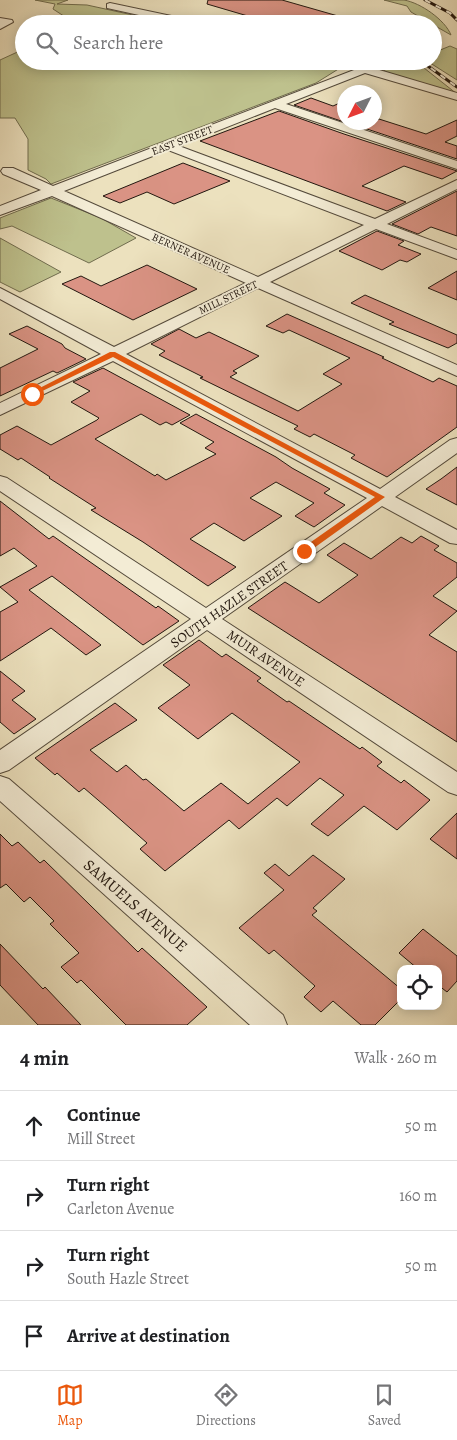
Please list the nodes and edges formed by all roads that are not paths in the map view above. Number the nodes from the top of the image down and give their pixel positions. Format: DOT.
graph roads {
  1 [pos="110,6"];
  2 [pos="152,15"];
  3 [pos="0,21"];
  4 [pos="0,26"];
  5 [pos="365,70"];
  6 [pos="457,97"];
  7 [pos="275,104"];
  8 [pos="168,146"];
  9 [pos="457,166"];
  10 [pos="8,171"];
  11 [pos="457,184"];
  12 [pos="52,190"];
  13 [pos="0,211"];
  14 [pos="376,224"];
  15 [pos="457,255"];
  16 [pos="258,282"];
  17 [pos="0,293"];
  18 [pos="113,354"];
  19 [pos="457,371"];
  20 [pos="0,410"];
  21 [pos="457,444"];
  22 [pos="0,482"];
  23 [pos="381,497"];
  24 [pos="457,538"];
  25 [pos="207,619"];
  26 [pos="0,763"];
  27 [pos="457,785"];
  28 [pos="0,786"];
  29 [pos="272,1025"];
  1 -- 2 [label="street"];
  3 -- 4 [label="street"];
  5 -- 6 [label="street"];
  5 -- 7 [label="street, EAST STREET"];
  7 -- 8 [label="street, EAST STREET"];
  7 -- 9 [label="street"];
  8 -- 12 [label="street, EAST STREET"];
  8 -- 14 [label="street"];
  10 -- 12 [label="street, BERNER AVENUE"];
  11 -- 14 [label="street, MILL STREET"];
  12 -- 13 [label="street, EAST STREET"];
  12 -- 16 [label="street, BERNER AVENUE"];
  14 -- 15 [label="street"];
  14 -- 16 [label="street, MILL STREET"];
  16 -- 18 [label="street, MILL STREET"];
  16 -- 19 [label="street, BERNER AVENUE"];
  17 -- 18 [label="street"];
  18 -- 20 [label="street, MILL STREET"];
  18 -- 23 [label="street"];
  21 -- 23 [label="street, SOUTH HAZLE STREET"];
  22 -- 25 [label="street, MUIR AVENUE"];
  23 -- 24 [label="street"];
  23 -- 25 [label="street, SOUTH HAZLE STREET"];
  25 -- 26 [label="street, SOUTH HAZLE STREET"];
  25 -- 27 [label="street, MUIR AVENUE"];
  28 -- 29 [label="street, SAMUELS AVENUE"];
}
